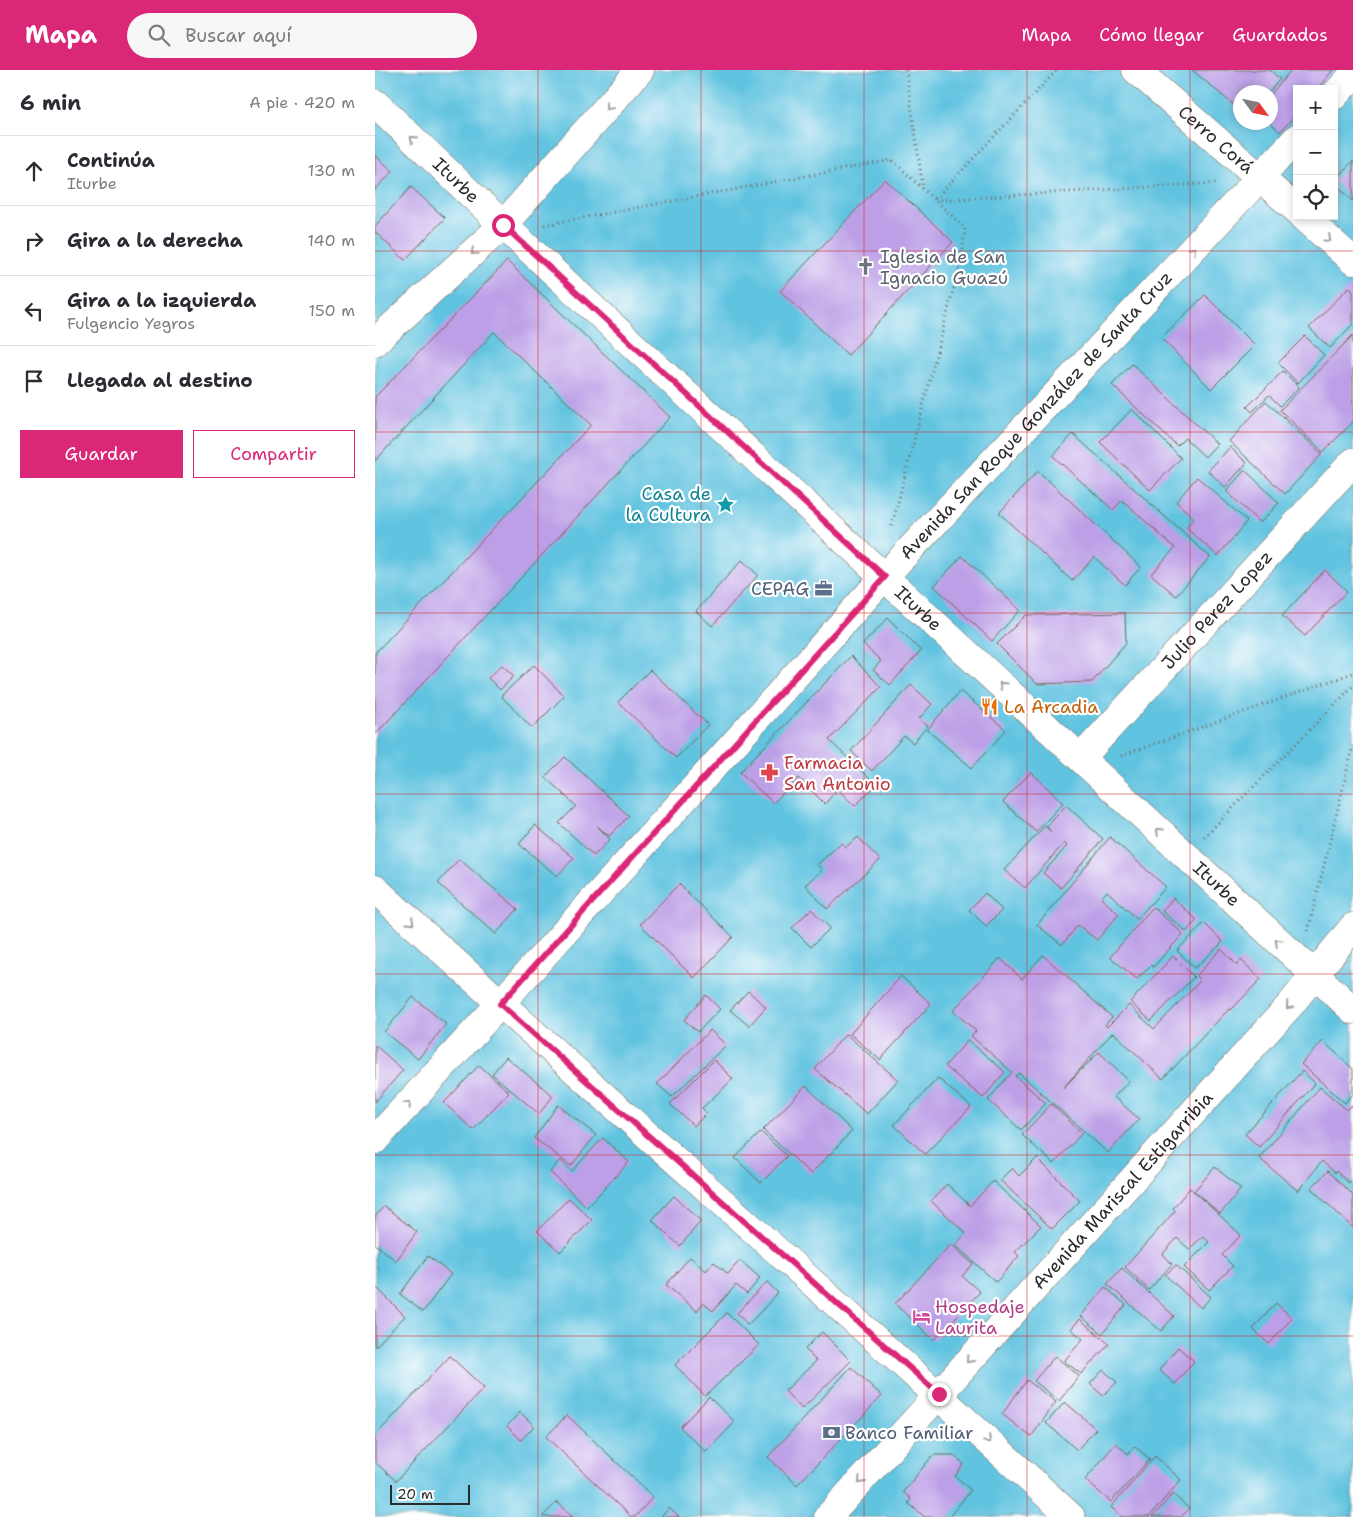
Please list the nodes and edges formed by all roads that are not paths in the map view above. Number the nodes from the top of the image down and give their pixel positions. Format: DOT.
graph roads {
  1 [pos="640,70"];
  2 [pos="1136,70"];
  3 [pos="1353,75"];
  4 [pos="1338,92"];
  5 [pos="375,103"];
  6 [pos="1293,142"];
  7 [pos="1261,178"];
  8 [pos="1293,206"];
  9 [pos="1307,220"];
  10 [pos="503,225"];
  11 [pos="1353,261"];
  12 [pos="375,342"];
  13 [pos="1353,462"];
  14 [pos="885,577"];
  15 [pos="1081,758"];
  16 [pos="375,889"];
  17 [pos="1353,927"];
  18 [pos="1314,974"];
  19 [pos="500,1004"];
  20 [pos="1353,1010"];
  21 [pos="375,1140"];
  22 [pos="939,1394"];
  23 [pos="828,1517"];
  24 [pos="1071,1517"];
  1 -- 10 [label="main road, one-way"];
  2 -- 7 [label="main road, Cerro Corá"];
  3 -- 4 [label="main road"];
  10 -- 5 [label="main road, Iturbe, one-way"];
  6 -- 7 [label="main road, Avenida San Roque González de Santa Cruz"];
  7 -- 8 [label="main road, Cerro Corá"];
  14 -- 7 [label="main road, Avenida San Roque González de Santa Cruz, one-way"];
  9 -- 11 [label="main road, one-way"];
  10 -- 12 [label="main road, one-way"];
  10 -- 14 [label="main road, Iturbe"];
  13 -- 15 [label="main road, Julio Perez Lopez"];
  15 -- 14 [label="main road, Iturbe, one-way"];
  14 -- 19 [label="main road, Avenida San Roque González de Santa Cruz"];
  18 -- 15 [label="main road, Iturbe, one-way"];
  16 -- 19 [label="main road, one-way"];
  17 -- 18 [label="main road, Avenida Mariscal Estigarribia"];
  18 -- 20 [label="main road, Iturbe"];
  18 -- 22 [label="main road, Avenida Mariscal Estigarribia, one-way"];
  21 -- 19 [label="main road, Avenida San Roque González de Santa Cruz, one-way"];
  19 -- 22 [label="main road"];
  22 -- 23 [label="main road, Avenida Mariscal Estigarribia, one-way"];
  22 -- 24 [label="main road, one-way"];
}
